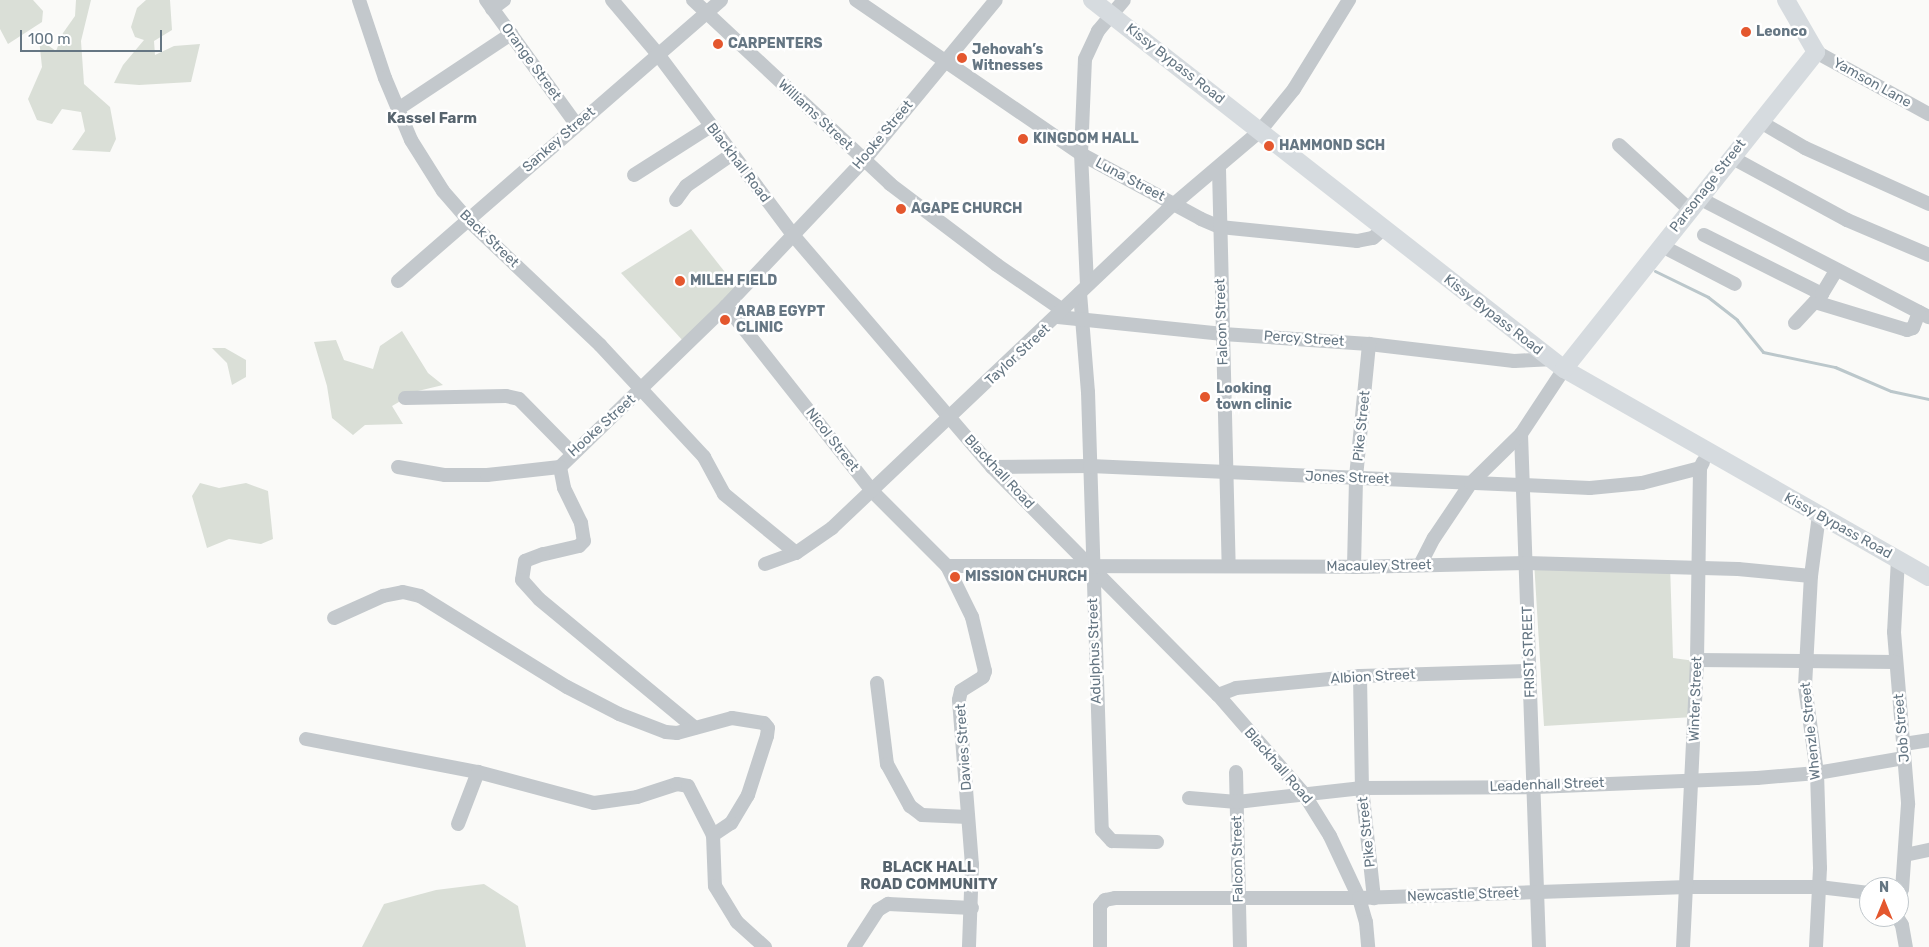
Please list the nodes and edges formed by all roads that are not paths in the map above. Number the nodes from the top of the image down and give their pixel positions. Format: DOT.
graph roads {
  1 [pos="358,0"];
  2 [pos="504,0"];
  3 [pos="612,0"];
  4 [pos="693,0"];
  5 [pos="721,0"];
  6 [pos="856,0"];
  7 [pos="996,0"];
  8 [pos="1092,0"];
  9 [pos="1124,0"];
  10 [pos="1349,0"];
  11 [pos="1786,0"];
  12 [pos="489,5"];
  13 [pos="706,14"];
  14 [pos="1112,16"];
  15 [pos="511,34"];
  16 [pos="1816,52"];
  17 [pos="657,53"];
  18 [pos="946,59"];
  19 [pos="398,109"];
  20 [pos="1929,114"];
  21 [pos="1759,121"];
  22 [pos="576,124"];
  23 [pos="711,126"];
  24 [pos="1260,132"];
  25 [pos="1620,145"];
  26 [pos="1081,154"];
  27 [pos="731,155"];
  28 [pos="1731,157"];
  29 [pos="864,160"];
  30 [pos="1219,168"];
  31 [pos="634,175"];
  32 [pos="676,200"];
  33 [pos="1174,204"];
  34 [pos="1694,204"];
  35 [pos="1929,204"];
  36 [pos="468,220"];
  37 [pos="1220,227"];
  38 [pos="1383,229"];
  39 [pos="793,235"];
  40 [pos="1704,235"];
  41 [pos="1662,246"];
  42 [pos="1929,255"];
  43 [pos="1836,271"];
  44 [pos="398,281"];
  45 [pos="1735,284"];
  46 [pos="1083,289"];
  47 [pos="1819,298"];
  48 [pos="726,306"];
  49 [pos="1061,314"];
  50 [pos="1924,315"];
  51 [pos="1082,320"];
  52 [pos="1795,323"];
  53 [pos="1223,334"];
  54 [pos="1369,344"];
  55 [pos="1549,358"];
  56 [pos="1564,369"];
  57 [pos="641,390"];
  58 [pos="405,398"];
  59 [pos="950,418"];
  60 [pos="1521,434"];
  61 [pos="571,452"];
  62 [pos="1704,460"];
  63 [pos="560,466"];
  64 [pos="1090,466"];
  65 [pos="398,467"];
  66 [pos="992,467"];
  67 [pos="1227,474"];
  68 [pos="1356,477"];
  69 [pos="1471,483"];
  70 [pos="1523,484"];
  71 [pos="872,491"];
  72 [pos="1818,515"];
  73 [pos="796,553"];
  74 [pos="1898,559"];
  75 [pos="1526,563"];
  76 [pos="765,564"];
  77 [pos="1420,565"];
  78 [pos="947,566"];
  79 [pos="1093,566"];
  80 [pos="1229,566"];
  81 [pos="1354,567"];
  82 [pos="1699,568"];
  83 [pos="1811,576"];
  84 [pos="1929,578"];
  85 [pos="334,618"];
  86 [pos="1697,660"];
  87 [pos="1806,661"];
  88 [pos="1895,662"];
  89 [pos="1529,671"];
  90 [pos="1360,676"];
  91 [pos="877,683"];
  92 [pos="1218,695"];
  93 [pos="695,728"];
  94 [pos="306,739"];
  95 [pos="1929,740"];
  96 [pos="1904,751"];
  97 [pos="478,772"];
  98 [pos="1236,772"];
  99 [pos="1817,773"];
  100 [pos="1693,779"];
  101 [pos="1535,787"];
  102 [pos="1362,788"];
  103 [pos="1304,794"];
  104 [pos="1189,798"];
  105 [pos="1237,802"];
  106 [pos="968,817"];
  107 [pos="458,824"];
  108 [pos="713,835"];
  109 [pos="1157,842"];
  110 [pos="1929,850"];
  111 [pos="1905,855"];
  112 [pos="1903,877"];
  113 [pos="1688,887"];
  114 [pos="1820,887"];
  115 [pos="1538,892"];
  116 [pos="1859,892"];
  117 [pos="1358,898"];
  118 [pos="1374,898"];
  119 [pos="1238,899"];
  120 [pos="972,908"];
  121 [pos="1902,927"];
  122 [pos="765,947"];
  123 [pos="854,947"];
  124 [pos="969,947"];
  125 [pos="1100,947"];
  126 [pos="1240,947"];
  127 [pos="1368,947"];
  128 [pos="1539,947"];
  129 [pos="1683,947"];
  130 [pos="1816,947"];
  131 [pos="1906,947"];
  1 -- 19 [label="street, Back Street"];
  2 -- 12 [label="street"];
  3 -- 17 [label="street, Blackhall Road"];
  4 -- 13 [label="street, Williams Street"];
  5 -- 13 [label="street, Sankey Street"];
  6 -- 18 [label="street, Luna Street"];
  7 -- 18 [label="street, Hooke Street"];
  8 -- 14 [label="main road, Kissy Bypass Road"];
  9 -- 14 [label="street, Adulphus Street"];
  10 -- 24 [label="street, Taylor Street"];
  11 -- 16 [label="main road"];
  12 -- 15 [label="street, Orange Street"];
  13 -- 17 [label="street, Sankey Street"];
  13 -- 29 [label="street, Williams Street"];
  14 -- 24 [label="main road, Kissy Bypass Road"];
  14 -- 26 [label="street, Adulphus Street"];
  15 -- 19 [label="street"];
  15 -- 22 [label="street, Orange Street"];
  16 -- 20 [label="street, Yamson Lane"];
  16 -- 21 [label="main road, Parsonage Street"];
  17 -- 22 [label="street, Sankey Street"];
  17 -- 23 [label="street, Blackhall Road"];
  18 -- 26 [label="street, Luna Street"];
  18 -- 29 [label="street, Hooke Street"];
  19 -- 36 [label="street, Back Street"];
  21 -- 28 [label="main road, Parsonage Street"];
  21 -- 35 [label="street"];
  22 -- 36 [label="street, Sankey Street"];
  23 -- 27 [label="street, Blackhall Road"];
  23 -- 31 [label="street"];
  24 -- 30 [label="street, Taylor Street"];
  24 -- 38 [label="main road, Kissy Bypass Road"];
  25 -- 34 [label="street"];
  26 -- 33 [label="street, Luna Street"];
  26 -- 46 [label="street, Adulphus Street"];
  27 -- 32 [label="street"];
  27 -- 39 [label="street, Blackhall Road"];
  28 -- 34 [label="main road, Parsonage Street"];
  28 -- 42 [label="street"];
  29 -- 39 [label="street, Hooke Street"];
  29 -- 49 [label="street, Williams Street"];
  30 -- 33 [label="street, Taylor Street"];
  30 -- 37 [label="street, Falcon Street"];
  33 -- 37 [label="street, Luna Street"];
  33 -- 46 [label="street, Taylor Street"];
  34 -- 41 [label="main road, Parsonage Street"];
  34 -- 43 [label="street"];
  36 -- 44 [label="street, Sankey Street"];
  36 -- 57 [label="street, Back Street"];
  37 -- 38 [label="street, Luna Street"];
  37 -- 53 [label="street, Falcon Street"];
  38 -- 55 [label="main road, Kissy Bypass Road"];
  39 -- 48 [label="street, Hooke Street"];
  39 -- 59 [label="street, Blackhall Road"];
  40 -- 47 [label="street"];
  41 -- 45 [label="street"];
  41 -- 56 [label="main road, Parsonage Street"];
  43 -- 47 [label="street"];
  43 -- 50 [label="street"];
  46 -- 49 [label="street, Taylor Street"];
  46 -- 51 [label="street, Adulphus Street"];
  47 -- 50 [label="street"];
  47 -- 52 [label="street"];
  48 -- 57 [label="street, Hooke Street"];
  48 -- 71 [label="street, Nicol Street"];
  49 -- 51 [label="street, Percy Street"];
  49 -- 59 [label="street, Taylor Street"];
  51 -- 53 [label="street, Percy Street"];
  51 -- 64 [label="street, Adulphus Street"];
  53 -- 54 [label="street, Percy Street"];
  53 -- 67 [label="street, Falcon Street"];
  54 -- 55 [label="street, Percy Street"];
  54 -- 68 [label="street, Pike Street"];
  55 -- 56 [label="main road, Kissy Bypass Road"];
  56 -- 60 [label="street"];
  56 -- 62 [label="main road, Kissy Bypass Road"];
  57 -- 61 [label="street, Hooke Street"];
  57 -- 73 [label="street, Back Street"];
  58 -- 61 [label="street"];
  59 -- 66 [label="street, Blackhall Road"];
  59 -- 71 [label="street, Taylor Street"];
  60 -- 69 [label="street"];
  60 -- 70 [label="street, FRIST STREET"];
  61 -- 63 [label="street, Hooke Street"];
  62 -- 70 [label="street, Jones Street"];
  62 -- 72 [label="main road, Kissy Bypass Road"];
  62 -- 82 [label="street, Winter Street"];
  63 -- 65 [label="street"];
  63 -- 93 [label="street, Hooke Street"];
  64 -- 66 [label="street, Jones Street"];
  64 -- 67 [label="street, Jones Street"];
  64 -- 79 [label="street, Adulphus Street"];
  66 -- 79 [label="street, Blackhall Road"];
  67 -- 68 [label="street, Jones Street"];
  67 -- 80 [label="street, Falcon Street"];
  68 -- 69 [label="street, Jones Street"];
  68 -- 81 [label="street, Pike Street"];
  69 -- 70 [label="street, Jones Street"];
  69 -- 77 [label="street"];
  70 -- 75 [label="street, FRIST STREET"];
  71 -- 73 [label="street, Taylor Street"];
  71 -- 78 [label="street, Nicol Street"];
  72 -- 74 [label="main road, Kissy Bypass Road"];
  72 -- 83 [label="street, Whenzle Street"];
  73 -- 76 [label="street, Taylor Street"];
  74 -- 84 [label="main road, Kissy Bypass Road"];
  74 -- 88 [label="street, Job Street"];
  75 -- 77 [label="street, Macauley Street"];
  75 -- 82 [label="street, Macauley Street"];
  75 -- 89 [label="street, FRIST STREET"];
  77 -- 81 [label="street, Macauley Street"];
  78 -- 79 [label="street, Macauley Street"];
  78 -- 106 [label="street, Davies Street"];
  79 -- 80 [label="street, Macauley Street"];
  79 -- 92 [label="street, Blackhall Road"];
  79 -- 109 [label="street, Adulphus Street"];
  80 -- 81 [label="street, Macauley Street"];
  82 -- 83 [label="street, Macauley Street"];
  82 -- 86 [label="street, Winter Street"];
  83 -- 87 [label="street, Whenzle Street"];
  85 -- 93 [label="street"];
  86 -- 87 [label="street"];
  86 -- 100 [label="street, Winter Street"];
  87 -- 88 [label="street"];
  87 -- 99 [label="street, Whenzle Street"];
  88 -- 96 [label="street, Job Street"];
  89 -- 90 [label="street, Albion Street"];
  89 -- 101 [label="street, FRIST STREET"];
  90 -- 92 [label="street, Albion Street"];
  90 -- 102 [label="street, Pike Street"];
  91 -- 106 [label="street"];
  92 -- 103 [label="street, Blackhall Road"];
  93 -- 108 [label="street"];
  94 -- 97 [label="street"];
  95 -- 96 [label="street, Leadenhall Street"];
  96 -- 99 [label="street, Leadenhall Street"];
  96 -- 111 [label="street, Job Street"];
  97 -- 107 [label="street"];
  97 -- 108 [label="street"];
  98 -- 105 [label="street, Falcon Street"];
  99 -- 100 [label="street, Leadenhall Street"];
  99 -- 114 [label="street, Whenzle Street"];
  100 -- 101 [label="street, Leadenhall Street"];
  100 -- 113 [label="street, Winter Street"];
  101 -- 102 [label="street, Leadenhall Street"];
  101 -- 115 [label="street, FRIST STREET"];
  102 -- 103 [label="street, Leadenhall Street"];
  102 -- 118 [label="street, Pike Street"];
  103 -- 105 [label="street, Leadenhall Street"];
  103 -- 117 [label="street, Blackhall Road"];
  104 -- 105 [label="street, Leadenhall Street"];
  105 -- 119 [label="street, Falcon Street"];
  106 -- 120 [label="street, Davies Street"];
  108 -- 122 [label="street"];
  110 -- 111 [label="street"];
  111 -- 112 [label="street, Job Street"];
  113 -- 114 [label="street, Newcastle Street"];
  113 -- 115 [label="street, Newcastle Street"];
  113 -- 129 [label="street, Winter Street"];
  114 -- 116 [label="street, Newcastle Street"];
  114 -- 130 [label="street, Whenzle Street"];
  115 -- 118 [label="street, Newcastle Street"];
  115 -- 128 [label="street, FRIST STREET"];
  117 -- 118 [label="street, Newcastle Street"];
  117 -- 119 [label="street, Newcastle Street"];
  117 -- 127 [label="street, Blackhall Road"];
  119 -- 125 [label="street, Newcastle Street"];
  119 -- 126 [label="street, Falcon Street"];
  120 -- 123 [label="street"];
  120 -- 124 [label="street, Davies Street"];
  121 -- 131 [label="street"];
}
